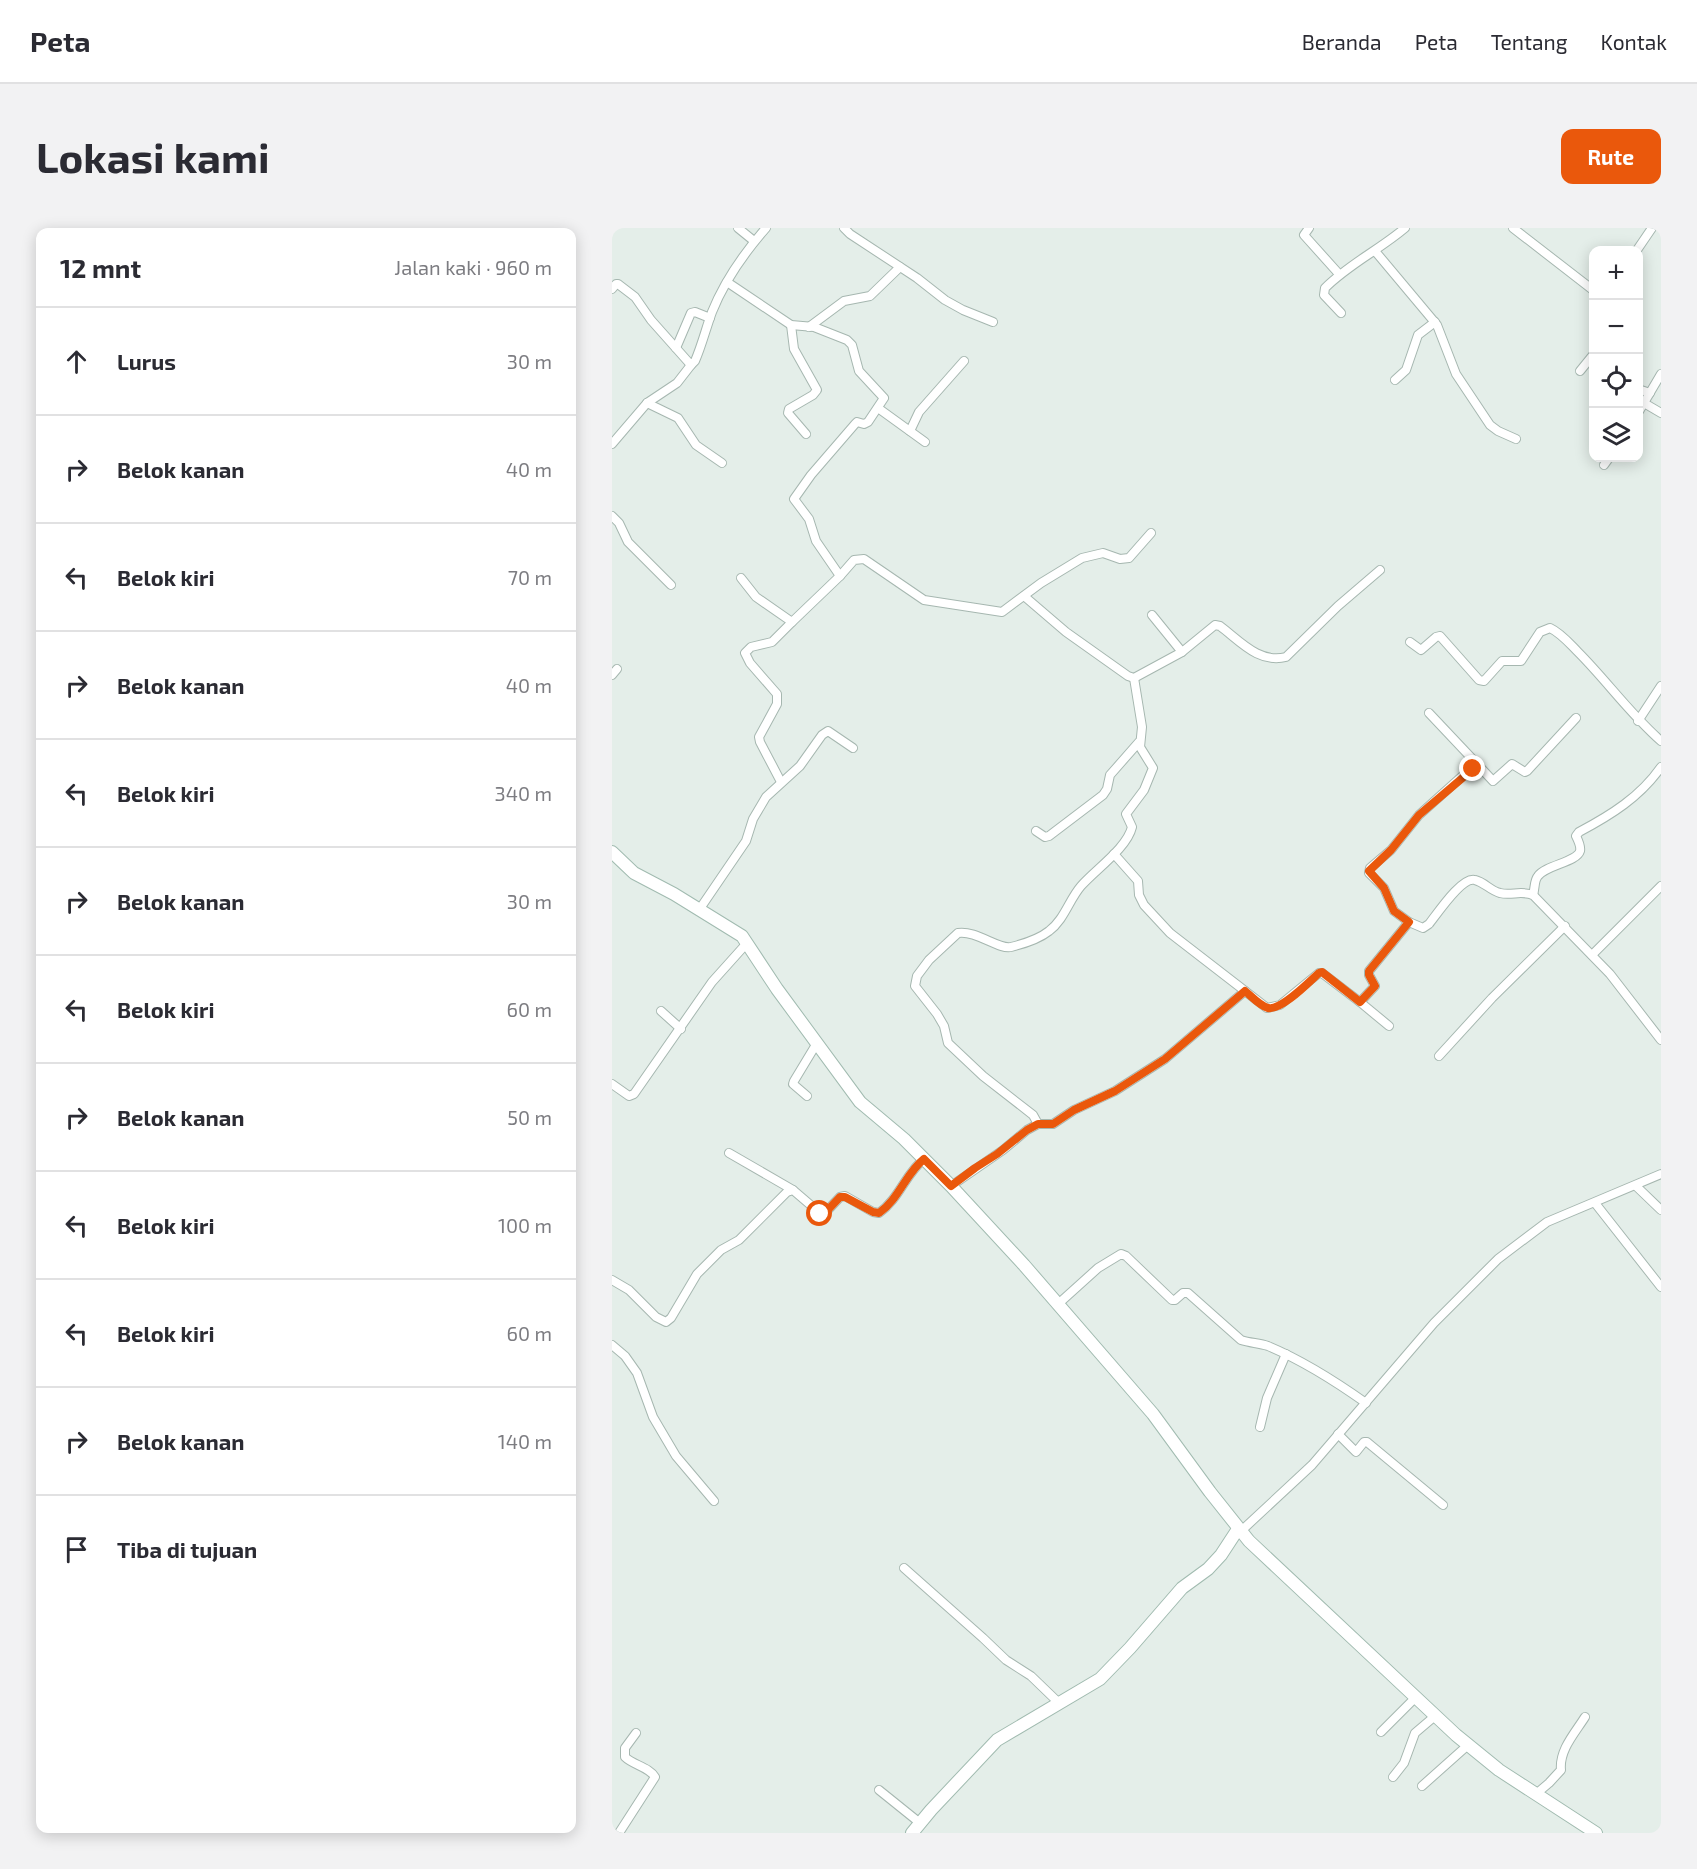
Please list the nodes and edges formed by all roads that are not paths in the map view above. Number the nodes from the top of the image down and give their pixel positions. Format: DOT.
graph roads {
  1 [pos="738,228"];
  2 [pos="766,228"];
  3 [pos="844,228"];
  4 [pos="1309,228"];
  5 [pos="1405,228"];
  6 [pos="1513,228"];
  7 [pos="1652,228"];
  8 [pos="754,241"];
  9 [pos="1639,246"];
  10 [pos="1375,251"];
  11 [pos="900,267"];
  12 [pos="1339,274"];
  13 [pos="727,282"];
  14 [pos="1589,287"];
  15 [pos="612,289"];
  16 [pos="1341,313"];
  17 [pos="710,318"];
  18 [pos="993,322"];
  19 [pos="1435,322"];
  20 [pos="790,325"];
  21 [pos="809,327"];
  22 [pos="676,348"];
  23 [pos="1589,360"];
  24 [pos="964,361"];
  25 [pos="691,365"];
  26 [pos="1580,371"];
  27 [pos="1661,374"];
  28 [pos="1395,380"];
  29 [pos="1643,391"];
  30 [pos="1650,393"];
  31 [pos="647,403"];
  32 [pos="1644,403"];
  33 [pos="878,408"];
  34 [pos="1641,408"];
  35 [pos="1661,413"];
  36 [pos="910,431"];
  37 [pos="806,434"];
  38 [pos="1516,439"];
  39 [pos="925,442"];
  40 [pos="612,444"];
  41 [pos="722,463"];
  42 [pos="612,516"];
  43 [pos="1151,533"];
  44 [pos="1380,570"];
  45 [pos="840,576"];
  46 [pos="741,578"];
  47 [pos="671,585"];
  48 [pos="1024,596"];
  49 [pos="1152,615"];
  50 [pos="792,622"];
  51 [pos="1410,642"];
  52 [pos="1182,652"];
  53 [pos="1134,678"];
  54 [pos="1661,686"];
  55 [pos="1429,713"];
  56 [pos="1576,718"];
  57 [pos="1638,721"];
  58 [pos="1661,741"];
  59 [pos="1140,742"];
  60 [pos="853,747"];
  61 [pos="1479,766"];
  62 [pos="1661,767"];
  63 [pos="781,782"];
  64 [pos="1036,831"];
  65 [pos="612,852"];
  66 [pos="1114,854"];
  67 [pos="1661,886"];
  68 [pos="1533,895"];
  69 [pos="699,910"];
  70 [pos="1409,922"];
  71 [pos="1565,926"];
  72 [pos="747,942"];
  73 [pos="1592,956"];
  74 [pos="1245,991"];
  75 [pos="1360,1002"];
  76 [pos="662,1011"];
  77 [pos="1389,1026"];
  78 [pos="681,1029"];
  79 [pos="1661,1040"];
  80 [pos="817,1043"];
  81 [pos="1439,1056"];
  82 [pos="612,1084"];
  83 [pos="807,1096"];
  84 [pos="1038,1124"];
  85 [pos="729,1153"];
  86 [pos="924,1159"];
  87 [pos="1661,1174"];
  88 [pos="951,1186"];
  89 [pos="1636,1186"];
  90 [pos="793,1190"];
  91 [pos="1595,1203"];
  92 [pos="1661,1210"];
  93 [pos="612,1280"];
  94 [pos="1661,1287"];
  95 [pos="1057,1305"];
  96 [pos="612,1345"];
  97 [pos="1287,1354"];
  98 [pos="1366,1403"];
  99 [pos="1260,1427"];
  100 [pos="1338,1434"];
  101 [pos="714,1500"];
  102 [pos="1443,1505"];
  103 [pos="1239,1530"];
  104 [pos="904,1568"];
  105 [pos="1416,1697"];
  106 [pos="1059,1702"];
  107 [pos="1435,1716"];
  108 [pos="1585,1717"];
  109 [pos="1381,1732"];
  110 [pos="636,1733"];
  111 [pos="1468,1745"];
  112 [pos="1393,1778"];
  113 [pos="1422,1786"];
  114 [pos="879,1790"];
  115 [pos="1536,1794"];
  116 [pos="916,1828"];
  117 [pos="619,1833"];
  118 [pos="1596,1833"];
  1 -- 8 [label="street"];
  2 -- 8 [label="street"];
  3 -- 11 [label="street"];
  4 -- 12 [label="street"];
  5 -- 10 [label="street"];
  6 -- 14 [label="street"];
  7 -- 9 [label="street"];
  8 -- 13 [label="street"];
  10 -- 12 [label="street"];
  10 -- 19 [label="street"];
  11 -- 18 [label="street"];
  11 -- 21 [label="street"];
  12 -- 16 [label="street"];
  13 -- 17 [label="street"];
  13 -- 20 [label="street"];
  15 -- 22 [label="street"];
  17 -- 22 [label="street"];
  17 -- 25 [label="street"];
  19 -- 28 [label="street"];
  19 -- 38 [label="street"];
  20 -- 21 [label="street"];
  20 -- 37 [label="street"];
  21 -- 33 [label="street"];
  22 -- 25 [label="street"];
  23 -- 26 [label="street"];
  24 -- 36 [label="street"];
  25 -- 31 [label="street"];
  27 -- 30 [label="street"];
  29 -- 30 [label="street"];
  30 -- 32 [label="street"];
  31 -- 40 [label="street"];
  31 -- 41 [label="street"];
  32 -- 34 [label="street"];
  32 -- 35 [label="street"];
  33 -- 36 [label="street"];
  33 -- 45 [label="street"];
  36 -- 39 [label="street"];
  42 -- 47 [label="street"];
  43 -- 48 [label="street"];
  44 -- 52 [label="street"];
  45 -- 48 [label="street"];
  45 -- 50 [label="street"];
  46 -- 50 [label="street"];
  48 -- 53 [label="street"];
  49 -- 52 [label="street"];
  50 -- 63 [label="street"];
  51 -- 57 [label="street"];
  52 -- 53 [label="street"];
  53 -- 59 [label="street"];
  54 -- 57 [label="street"];
  55 -- 61 [label="street"];
  56 -- 61 [label="street"];
  57 -- 58 [label="street"];
  59 -- 64 [label="street"];
  59 -- 66 [label="street"];
  60 -- 63 [label="street"];
  61 -- 70 [label="street"];
  62 -- 68 [label="street"];
  63 -- 69 [label="street"];
  65 -- 69 [label="street"];
  66 -- 74 [label="street"];
  66 -- 84 [label="street"];
  67 -- 73 [label="street"];
  68 -- 70 [label="street"];
  68 -- 71 [label="street"];
  69 -- 72 [label="street"];
  70 -- 75 [label="street"];
  71 -- 73 [label="street"];
  71 -- 81 [label="street"];
  72 -- 78 [label="street"];
  72 -- 80 [label="street"];
  73 -- 79 [label="street"];
  74 -- 75 [label="street"];
  74 -- 84 [label="street"];
  75 -- 77 [label="street"];
  76 -- 78 [label="street"];
  78 -- 82 [label="street"];
  80 -- 83 [label="street"];
  80 -- 86 [label="street"];
  84 -- 88 [label="street"];
  85 -- 90 [label="street"];
  86 -- 88 [label="street"];
  86 -- 90 [label="street"];
  87 -- 89 [label="street"];
  88 -- 95 [label="street"];
  89 -- 91 [label="street"];
  89 -- 92 [label="street"];
  90 -- 93 [label="street"];
  91 -- 94 [label="street"];
  91 -- 98 [label="street"];
  95 -- 97 [label="street"];
  95 -- 103 [label="street"];
  96 -- 101 [label="street"];
  97 -- 98 [label="street"];
  97 -- 99 [label="street"];
  98 -- 100 [label="street"];
  100 -- 102 [label="street"];
  100 -- 103 [label="street"];
  103 -- 105 [label="street"];
  103 -- 106 [label="street"];
  104 -- 106 [label="street"];
  105 -- 107 [label="street"];
  105 -- 109 [label="street"];
  106 -- 116 [label="street"];
  107 -- 111 [label="street"];
  107 -- 112 [label="street"];
  108 -- 115 [label="street"];
  110 -- 117 [label="street"];
  111 -- 113 [label="street"];
  111 -- 115 [label="street"];
  114 -- 116 [label="street"];
  115 -- 118 [label="street"];
}
